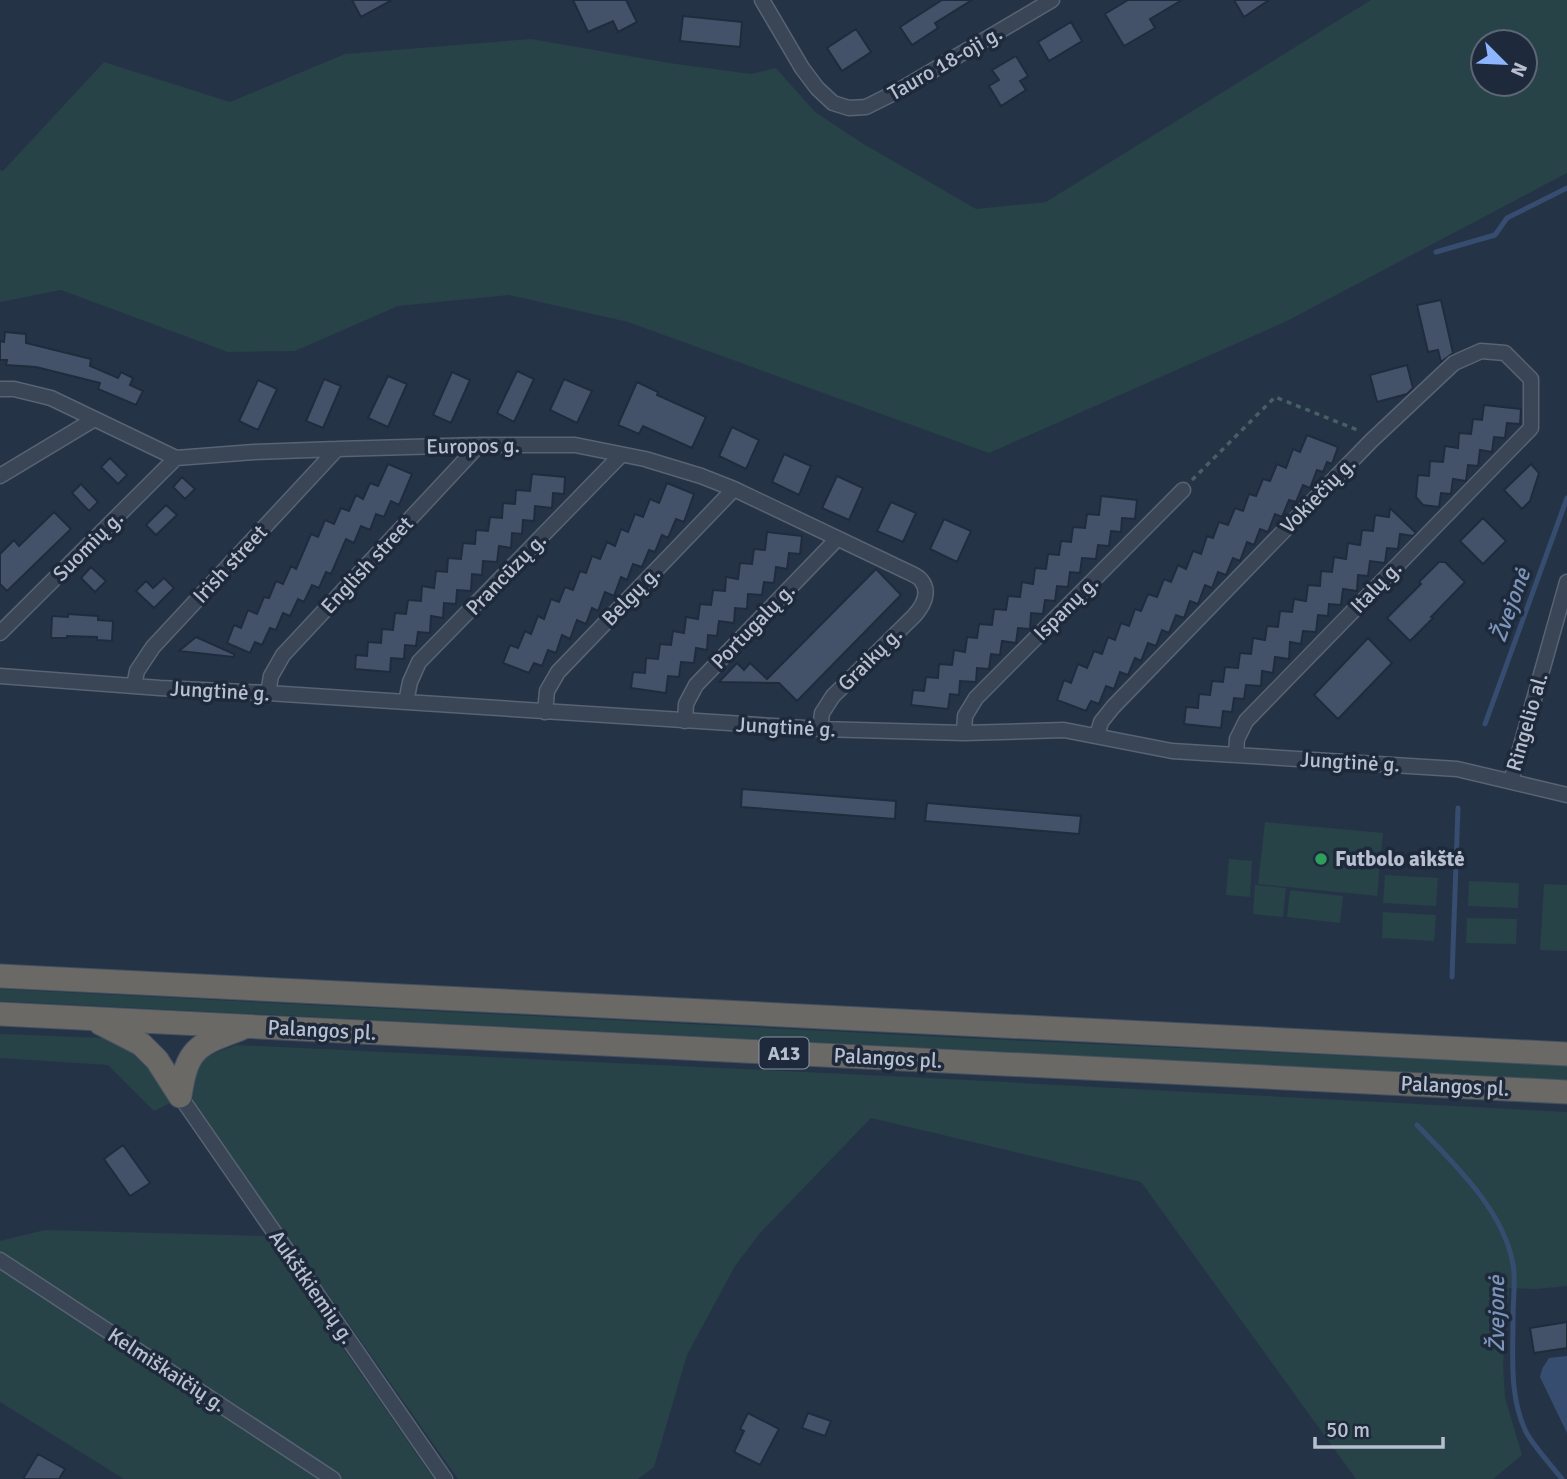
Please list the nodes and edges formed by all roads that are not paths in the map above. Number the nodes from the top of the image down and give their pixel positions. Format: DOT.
graph roads {
  1 [pos="762,0"];
  2 [pos="1052,0"];
  3 [pos="0,389"];
  4 [pos="93,420"];
  5 [pos="1531,428"];
  6 [pos="479,445"];
  7 [pos="337,449"];
  8 [pos="621,455"];
  9 [pos="176,458"];
  10 [pos="0,476"];
  11 [pos="734,489"];
  12 [pos="1183,490"];
  13 [pos="837,539"];
  14 [pos="1567,582"];
  15 [pos="926,592"];
  16 [pos="0,633"];
  17 [pos="0,676"];
  18 [pos="134,686"];
  19 [pos="268,693"];
  20 [pos="407,702"];
  21 [pos="545,712"];
  22 [pos="685,721"];
  23 [pos="820,729"];
  24 [pos="964,733"];
  25 [pos="1097,736"];
  26 [pos="1236,755"];
  27 [pos="1511,781"];
  28 [pos="1567,794"];
  29 [pos="0,976"];
  30 [pos="0,1014"];
  31 [pos="91,1018"];
  32 [pos="247,1026"];
  33 [pos="1567,1054"];
  34 [pos="1567,1092"];
  35 [pos="180,1096"];
  36 [pos="0,1260"];
  37 [pos="333,1479"];
  38 [pos="445,1479"];
  1 -- 2 [label="street, Tauro 18-oji g."];
  3 -- 4 [label="street, Europos g."];
  4 -- 9 [label="street, Europos g."];
  4 -- 10 [label="street"];
  5 -- 25 [label="street, Vokiečių g."];
  5 -- 26 [label="street, Italų g."];
  6 -- 7 [label="street, Europos g."];
  6 -- 8 [label="street, Europos g."];
  6 -- 19 [label="street, English street"];
  7 -- 9 [label="street, Europos g."];
  7 -- 18 [label="street, Irish street"];
  8 -- 11 [label="street, Europos g."];
  8 -- 20 [label="street, Prancūzų g."];
  9 -- 16 [label="street, Suomių g."];
  11 -- 13 [label="street, Europos g."];
  11 -- 21 [label="street, Belgų g."];
  12 -- 24 [label="street, Ispanų g."];
  13 -- 15 [label="street, Europos g."];
  13 -- 22 [label="street, Portugalų g."];
  14 -- 27 [label="street, Ringelio al."];
  15 -- 23 [label="street, Graikų g."];
  17 -- 18 [label="street, Jungtinė g."];
  18 -- 19 [label="street, Jungtinė g."];
  19 -- 20 [label="street, Jungtinė g."];
  20 -- 21 [label="street, Jungtinė g."];
  21 -- 22 [label="street, Jungtinė g."];
  22 -- 23 [label="street, Jungtinė g."];
  23 -- 24 [label="street, Jungtinė g."];
  24 -- 25 [label="street, Jungtinė g."];
  25 -- 26 [label="street, Jungtinė g."];
  26 -- 27 [label="street, Jungtinė g."];
  27 -- 28 [label="street, Jungtinė g."];
  29 -- 33 [label="highway, Palangos pl. / A13"];
  30 -- 31 [label="highway, Palangos pl. / A13"];
  31 -- 32 [label="highway, Palangos pl. / A13"];
  31 -- 35 [label="highway"];
  32 -- 34 [label="highway, Palangos pl. / A13"];
  32 -- 35 [label="highway"];
  35 -- 38 [label="street, Aukštkiemių g."];
  36 -- 37 [label="street, Kelmiškaičių g."];
}
